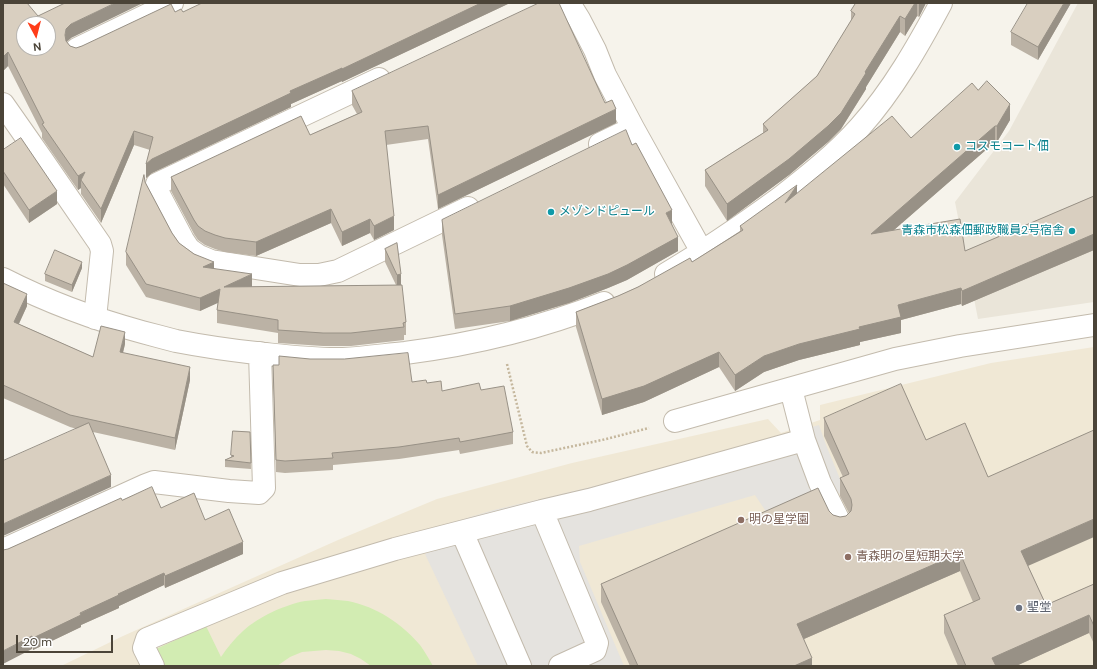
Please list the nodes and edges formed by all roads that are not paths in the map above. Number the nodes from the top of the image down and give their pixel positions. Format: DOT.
graph roads {
  1 [pos="172,3"];
  2 [pos="569,3"];
  3 [pos="941,3"];
  4 [pos="77,49"];
  5 [pos="397,71"];
  6 [pos="3,104"];
  7 [pos="633,128"];
  8 [pos="585,151"];
  9 [pos="488,198"];
  10 [pos="702,252"];
  11 [pos="3,279"];
  12 [pos="647,284"];
  13 [pos="621,296"];
  14 [pos="94,318"];
  15 [pos="1094,325"];
  16 [pos="260,353"];
  17 [pos="791,389"];
  18 [pos="675,421"];
  19 [pos="804,440"];
  20 [pos="542,511"];
  21 [pos="840,523"];
  22 [pos="462,532"];
  23 [pos="3,550"];
  24 [pos="152,666"];
  25 [pos="520,666"];
  26 [pos="560,666"];
  1 -- 4 [label="street"];
  2 -- 7 [label="street"];
  3 -- 10 [label="street"];
  5 -- 9 [label="street"];
  6 -- 14 [label="street"];
  7 -- 8 [label="street"];
  7 -- 10 [label="street"];
  10 -- 12 [label="street"];
  11 -- 14 [label="street"];
  13 -- 16 [label="street"];
  14 -- 16 [label="street"];
  15 -- 17 [label="street"];
  16 -- 23 [label="street"];
  17 -- 18 [label="street"];
  17 -- 19 [label="street"];
  19 -- 20 [label="street"];
  19 -- 21 [label="street"];
  20 -- 22 [label="street"];
  20 -- 26 [label="street"];
  22 -- 24 [label="street"];
  22 -- 25 [label="street"];
}
